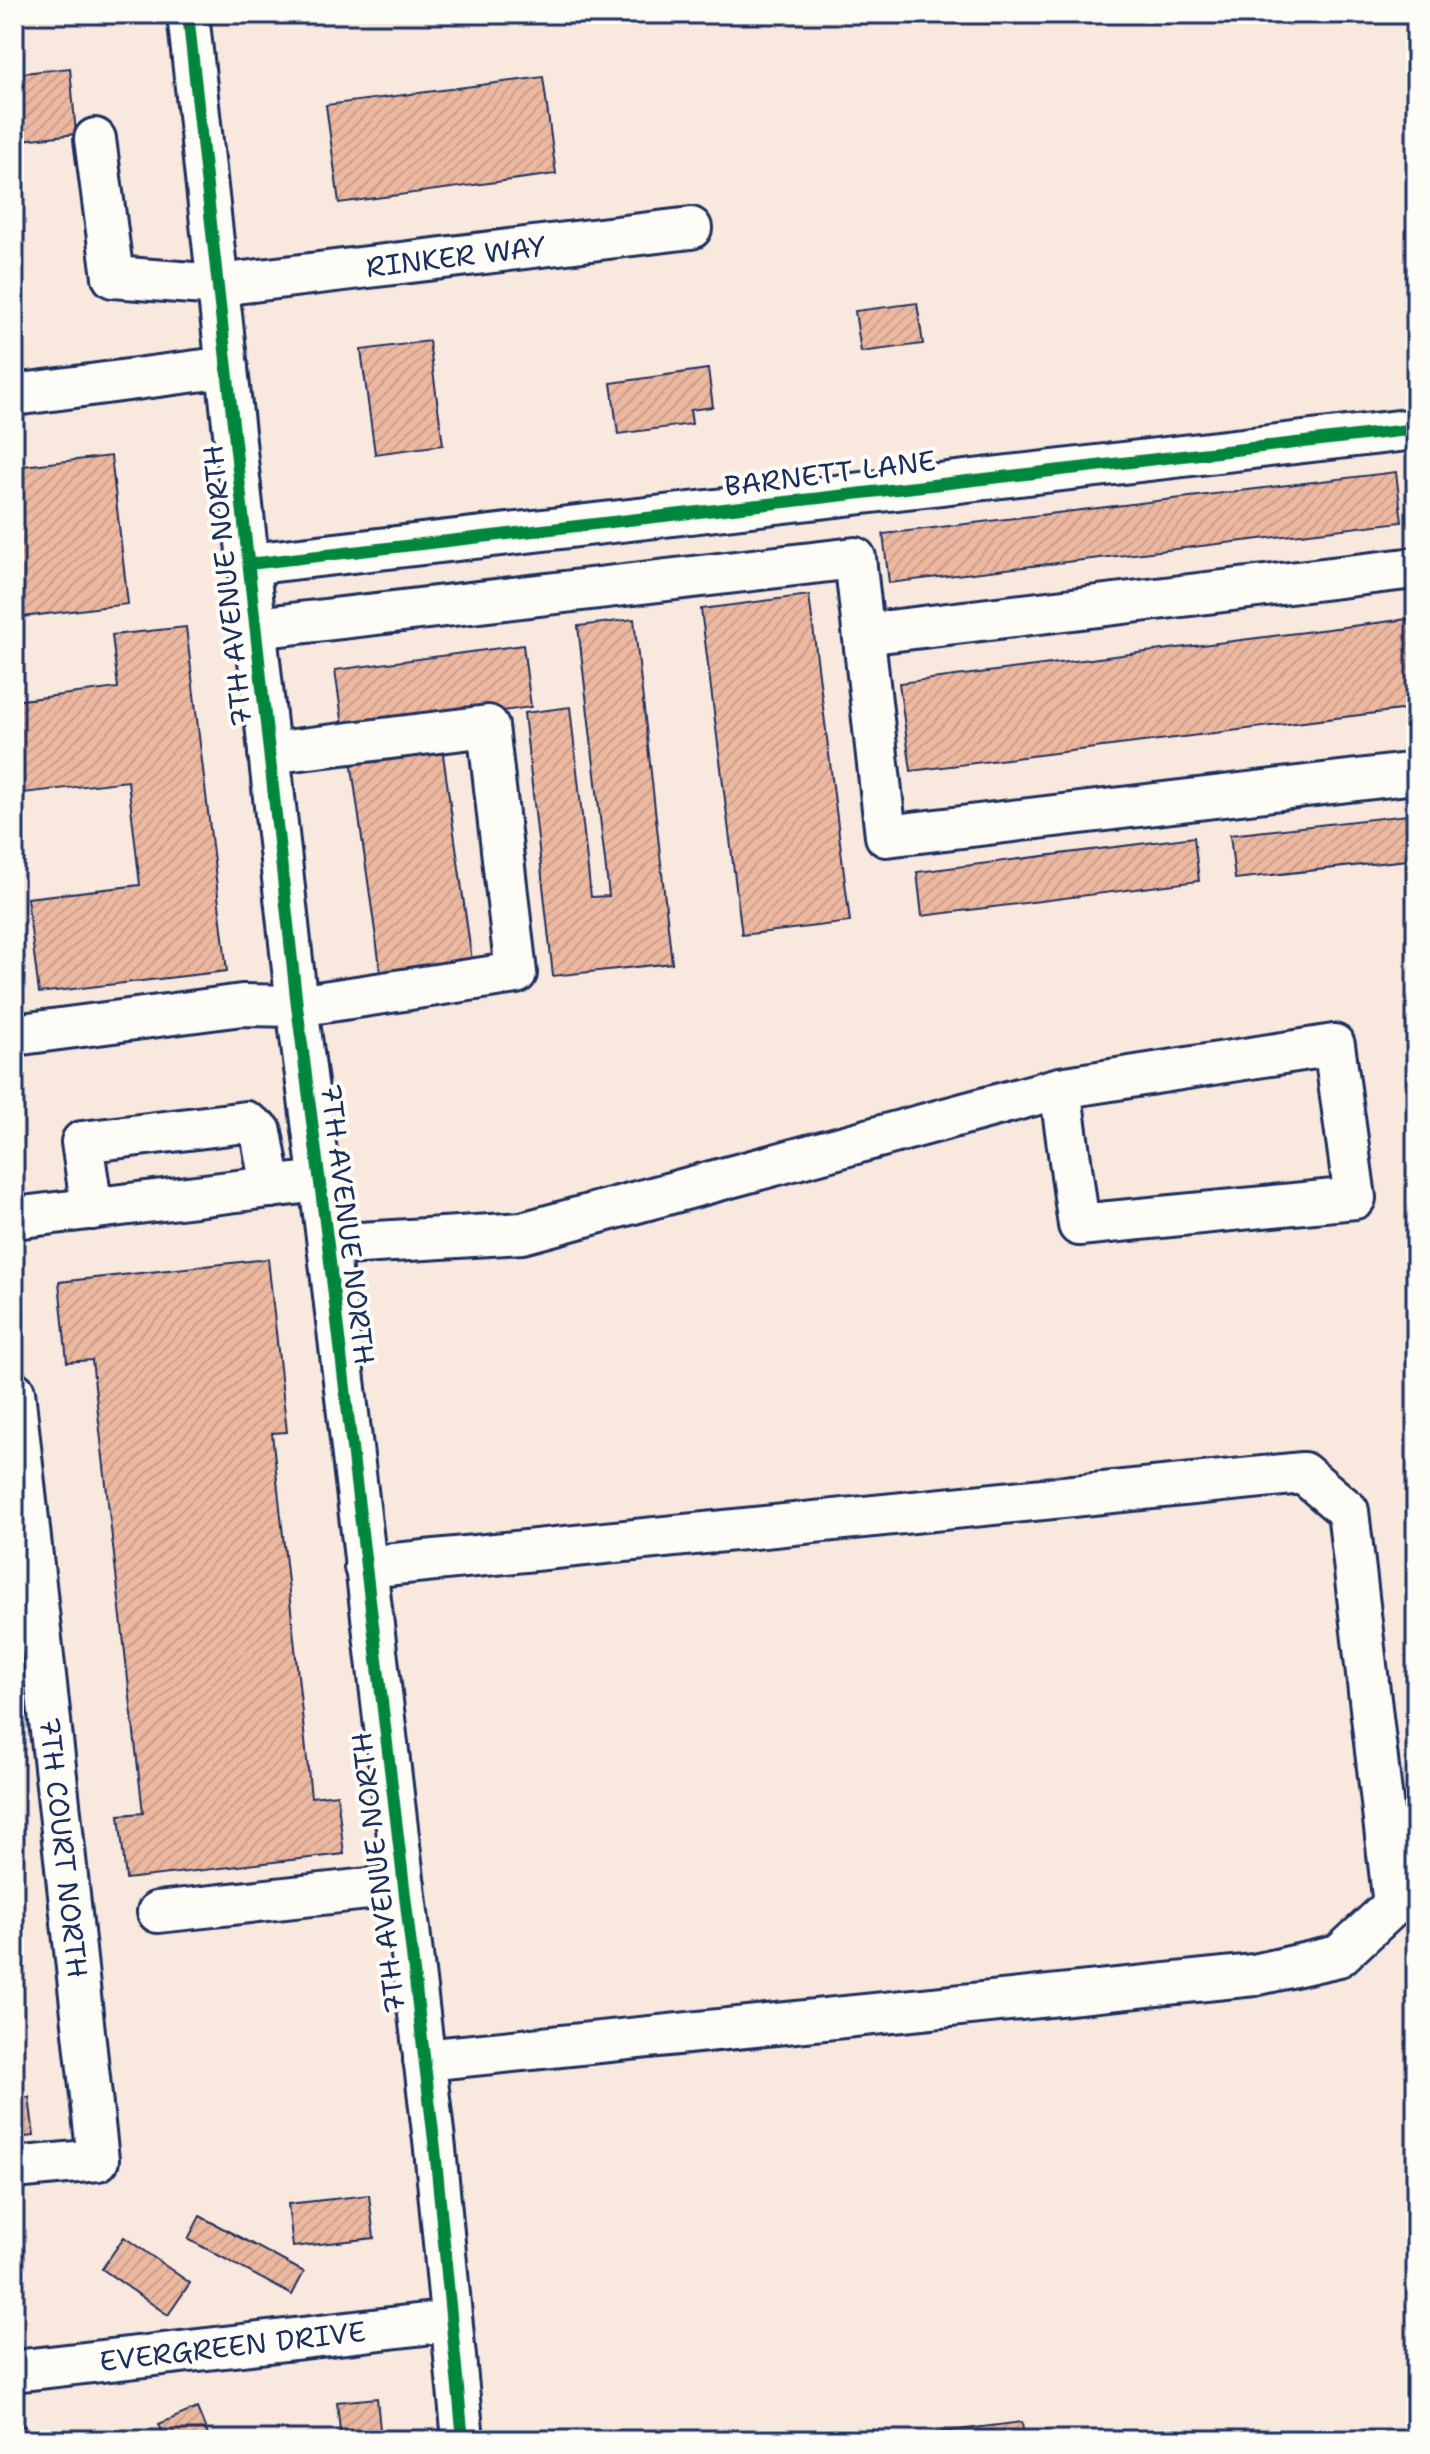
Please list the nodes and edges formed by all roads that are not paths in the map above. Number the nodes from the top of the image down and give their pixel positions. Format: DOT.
graph roads {
  1 [pos="188,14"];
  2 [pos="95,139"];
  3 [pos="691,228"];
  4 [pos="219,285"];
  5 [pos="227,367"];
  6 [pos="14,395"];
  7 [pos="1416,429"];
  8 [pos="249,564"];
  9 [pos="1415,568"];
  10 [pos="256,628"];
  11 [pos="864,634"];
  12 [pos="269,753"];
  13 [pos="1416,773"];
  14 [pos="297,1006"];
  15 [pos="14,1035"];
  16 [pos="1060,1088"];
  17 [pos="319,1181"];
  18 [pos="271,1187"];
  19 [pos="92,1209"];
  20 [pos="14,1218"];
  21 [pos="328,1245"];
  22 [pos="14,1392"];
  23 [pos="365,1567"];
  24 [pos="404,1885"];
  25 [pos="158,1912"];
  26 [pos="424,2060"];
  27 [pos="14,2168"];
  28 [pos="451,2321"];
  29 [pos="14,2371"];
  30 [pos="463,2440"];
  1 -- 4 [label="street, 7TH AVENUE NORTH"];
  2 -- 4 [label="street, RINKER WAY"];
  3 -- 4 [label="street, RINKER WAY"];
  4 -- 5 [label="street, 7TH AVENUE NORTH"];
  5 -- 6 [label="street"];
  5 -- 8 [label="street, 7TH AVENUE NORTH"];
  7 -- 8 [label="street, BARNETT LANE"];
  8 -- 10 [label="street, 7TH AVENUE NORTH"];
  9 -- 11 [label="street"];
  10 -- 11 [label="street"];
  10 -- 12 [label="street, 7TH AVENUE NORTH"];
  11 -- 13 [label="street"];
  12 -- 14 [label="street, 7TH AVENUE NORTH"];
  12 -- 14 [label="street"];
  14 -- 15 [label="street"];
  14 -- 17 [label="street, 7TH AVENUE NORTH"];
  16 -- 16 [label="street"];
  16 -- 21 [label="street"];
  17 -- 18 [label="street"];
  17 -- 21 [label="street, 7TH AVENUE NORTH"];
  18 -- 19 [label="street"];
  18 -- 19 [label="street"];
  19 -- 20 [label="street"];
  21 -- 23 [label="street, 7TH AVENUE NORTH"];
  22 -- 27 [label="street, 7TH COURT NORTH"];
  23 -- 24 [label="street, 7TH AVENUE NORTH"];
  23 -- 26 [label="street"];
  24 -- 25 [label="street"];
  24 -- 26 [label="street, 7TH AVENUE NORTH"];
  26 -- 28 [label="street, 7TH AVENUE NORTH"];
  28 -- 29 [label="street, EVERGREEN DRIVE"];
  28 -- 30 [label="street, 7TH AVENUE NORTH"];
}
